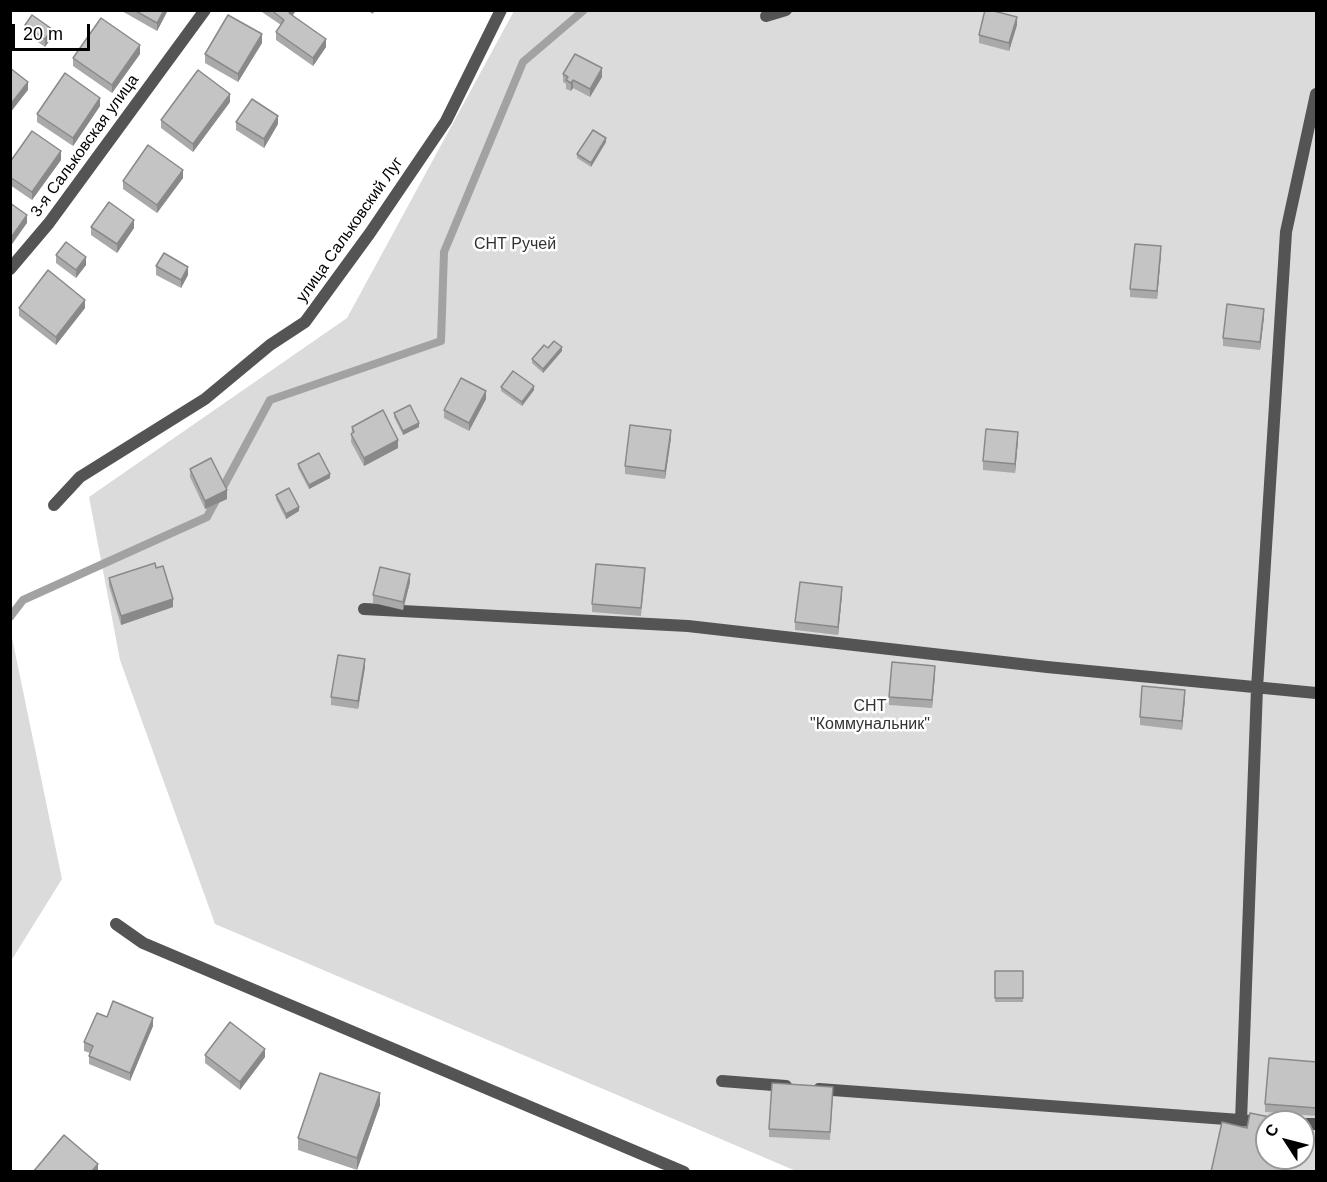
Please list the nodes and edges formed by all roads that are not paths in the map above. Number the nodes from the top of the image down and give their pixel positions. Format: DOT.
graph roads {
  1 [pos="204,10"];
  2 [pos="501,10"];
  3 [pos="786,10"];
  4 [pos="766,16"];
  5 [pos="1317,94"];
  6 [pos="10,269"];
  7 [pos="54,505"];
  8 [pos="364,609"];
  9 [pos="1257,688"];
  10 [pos="1317,693"];
  11 [pos="116,924"];
  12 [pos="722,1081"];
  13 [pos="1241,1121"];
  14 [pos="1255,1122"];
  15 [pos="684,1172"];
  1 -- 6 [label="street, 3-я Сальковская улица"];
  2 -- 7 [label="street, улица Сальковский Луг"];
  3 -- 4 [label="street"];
  5 -- 9 [label="street"];
  8 -- 9 [label="street"];
  9 -- 10 [label="street"];
  9 -- 13 [label="street"];
  11 -- 15 [label="street"];
  12 -- 13 [label="street"];
  13 -- 14 [label="street"];
}
